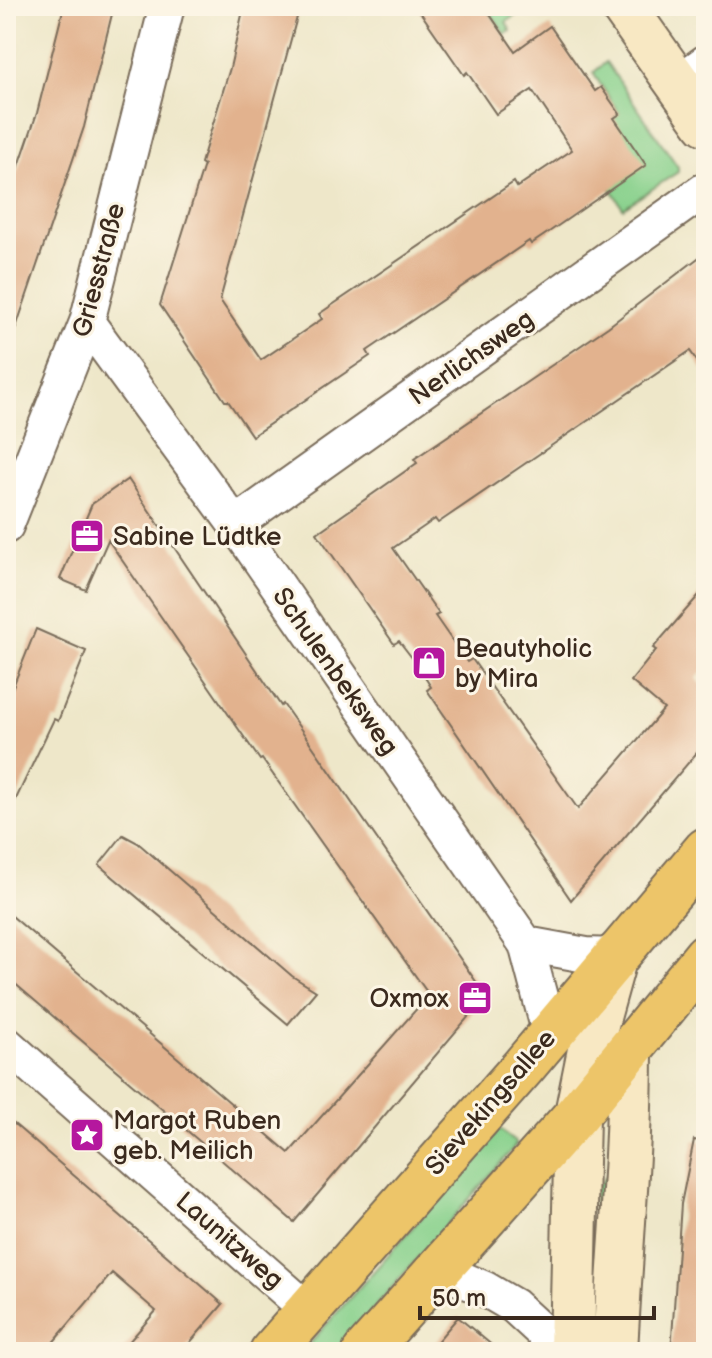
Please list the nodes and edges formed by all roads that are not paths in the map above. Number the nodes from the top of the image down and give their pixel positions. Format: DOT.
graph roads {
  1 [pos="167,6"];
  2 [pos="623,6"];
  3 [pos="692,72"];
  4 [pos="706,123"];
  5 [pos="706,189"];
  6 [pos="87,322"];
  7 [pos="235,524"];
  8 [pos="6,526"];
  9 [pos="706,850"];
  10 [pos="526,944"];
  11 [pos="615,956"];
  12 [pos="706,956"];
  13 [pos="550,1035"];
  14 [pos="6,1044"];
  15 [pos="630,1050"];
  16 [pos="577,1114"];
  17 [pos="438,1269"];
  18 [pos="308,1310"];
  19 [pos="272,1352"];
  20 [pos="365,1352"];
  21 [pos="564,1352"];
  22 [pos="572,1352"];
  23 [pos="615,1352"];
  1 -- 6 [label="street, Griesstraße"];
  2 -- 3 [label="street"];
  3 -- 4 [label="street"];
  5 -- 7 [label="street, Nerlichsweg"];
  6 -- 7 [label="street, Schulenbeksweg"];
  6 -- 8 [label="street, Griesstraße"];
  7 -- 10 [label="street, Schulenbeksweg"];
  9 -- 11 [label="main road, Sievekingsallee"];
  10 -- 11 [label="street"];
  10 -- 13 [label="street, Schulenbeksweg"];
  11 -- 13 [label="main road, Sievekingsallee"];
  11 -- 16 [label="street"];
  12 -- 15 [label="main road"];
  13 -- 18 [label="main road, Sievekingsallee"];
  14 -- 18 [label="street, Launitzweg"];
  15 -- 16 [label="main road"];
  15 -- 23 [label="street"];
  16 -- 17 [label="main road"];
  16 -- 22 [label="street"];
  17 -- 20 [label="main road"];
  17 -- 21 [label="street"];
  18 -- 19 [label="main road, Sievekingsallee"];
}
